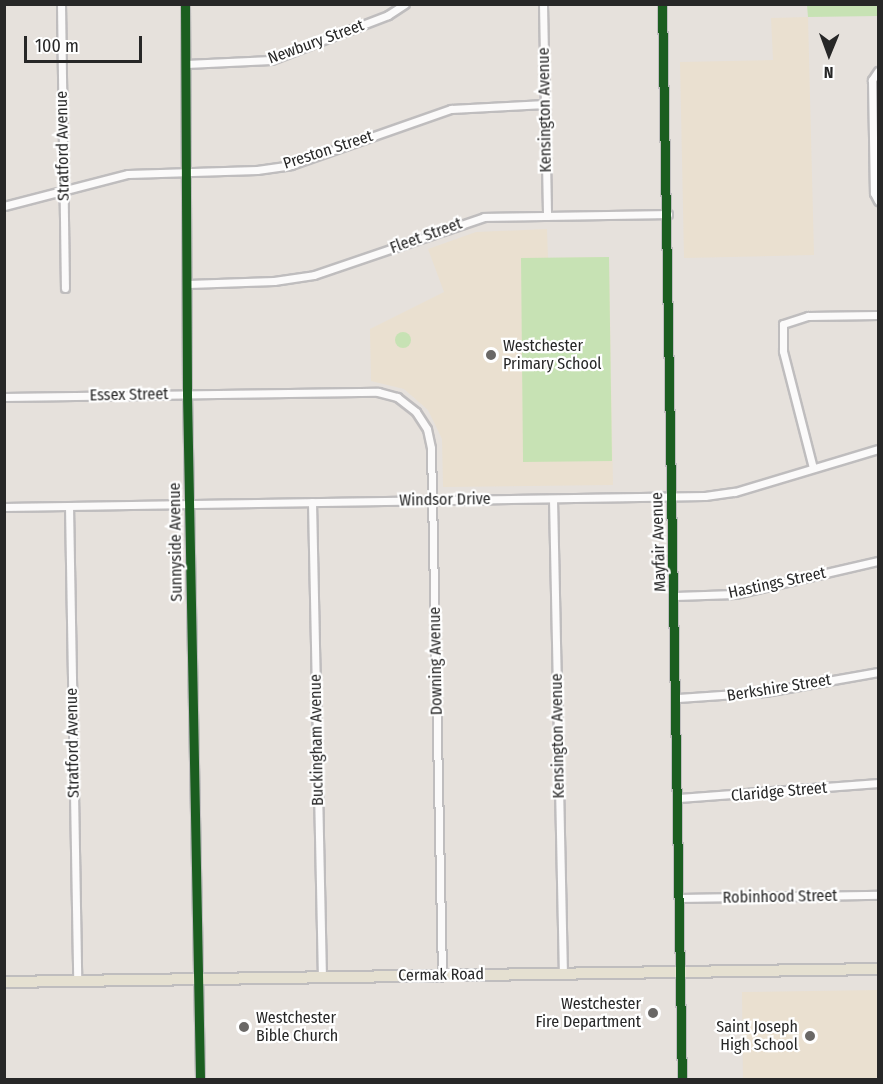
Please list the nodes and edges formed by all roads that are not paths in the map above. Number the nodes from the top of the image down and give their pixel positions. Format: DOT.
graph roads {
  1 [pos="61,4"];
  2 [pos="185,4"];
  3 [pos="405,4"];
  4 [pos="543,4"];
  5 [pos="662,4"];
  6 [pos="186,64"];
  7 [pos="876,72"];
  8 [pos="545,104"];
  9 [pos="187,171"];
  10 [pos="64,192"];
  11 [pos="878,201"];
  12 [pos="4,206"];
  13 [pos="668,214"];
  14 [pos="547,216"];
  15 [pos="188,284"];
  16 [pos="65,288"];
  17 [pos="879,315"];
  18 [pos="362,391"];
  19 [pos="187,394"];
  20 [pos="4,397"];
  21 [pos="879,449"];
  22 [pos="813,468"];
  23 [pos="672,497"];
  24 [pos="553,499"];
  25 [pos="432,501"];
  26 [pos="312,502"];
  27 [pos="190,504"];
  28 [pos="69,506"];
  29 [pos="4,507"];
  30 [pos="879,561"];
  31 [pos="675,596"];
  32 [pos="879,672"];
  33 [pos="678,698"];
  34 [pos="879,783"];
  35 [pos="679,798"];
  36 [pos="879,895"];
  37 [pos="682,898"];
  38 [pos="879,969"];
  39 [pos="682,973"];
  40 [pos="563,974"];
  41 [pos="442,975"];
  42 [pos="322,977"];
  43 [pos="199,979"];
  44 [pos="76,981"];
  45 [pos="4,982"];
  46 [pos="200,1080"];
  47 [pos="682,1080"];
  1 -- 10 [label="street, Stratford Avenue"];
  2 -- 6 [label="street, Sunnyside Avenue"];
  3 -- 6 [label="street, Newbury Street"];
  4 -- 8 [label="street, Kensington Avenue"];
  5 -- 13 [label="street, Mayfair Avenue"];
  6 -- 9 [label="street, Sunnyside Avenue"];
  7 -- 11 [label="street"];
  8 -- 9 [label="street, Preston Street"];
  8 -- 14 [label="street, Kensington Avenue"];
  9 -- 10 [label="street, Preston Street"];
  9 -- 15 [label="street, Sunnyside Avenue"];
  10 -- 12 [label="street, Preston Street"];
  10 -- 16 [label="street, Stratford Avenue"];
  13 -- 14 [label="street, Fleet Street"];
  13 -- 23 [label="street, Mayfair Avenue"];
  14 -- 15 [label="street, Fleet Street"];
  15 -- 19 [label="street, Sunnyside Avenue"];
  17 -- 22 [label="street"];
  18 -- 19 [label="street, Essex Street"];
  18 -- 25 [label="street, Downing Avenue"];
  19 -- 20 [label="street, Essex Street"];
  19 -- 27 [label="street, Sunnyside Avenue"];
  21 -- 22 [label="street, Windsor Drive"];
  22 -- 23 [label="street, Windsor Drive"];
  23 -- 24 [label="street, Windsor Drive"];
  23 -- 31 [label="street, Mayfair Avenue"];
  24 -- 25 [label="street, Windsor Drive"];
  24 -- 40 [label="street, Kensington Avenue"];
  25 -- 26 [label="street, Windsor Drive"];
  25 -- 41 [label="street, Downing Avenue"];
  26 -- 27 [label="street, Windsor Drive"];
  26 -- 42 [label="street, Buckingham Avenue"];
  27 -- 28 [label="street, Windsor Drive"];
  27 -- 43 [label="street, Sunnyside Avenue"];
  28 -- 29 [label="street, Windsor Drive"];
  28 -- 44 [label="street, Stratford Avenue"];
  30 -- 31 [label="street, Hastings Street"];
  31 -- 33 [label="street, Mayfair Avenue"];
  32 -- 33 [label="street, Berkshire Street"];
  33 -- 35 [label="street, Mayfair Avenue"];
  34 -- 35 [label="street, Claridge Street"];
  35 -- 37 [label="street, Mayfair Avenue"];
  36 -- 37 [label="street, Robinhood Street"];
  37 -- 39 [label="street, Mayfair Avenue"];
  38 -- 39 [label="main road, Cermak Road"];
  39 -- 40 [label="main road, Cermak Road"];
  39 -- 47 [label="street, Mayfair Avenue"];
  40 -- 41 [label="main road, Cermak Road"];
  41 -- 42 [label="main road, Cermak Road"];
  42 -- 43 [label="main road, Cermak Road"];
  43 -- 44 [label="main road, Cermak Road"];
  43 -- 46 [label="street, Sunnyside Avenue"];
  44 -- 45 [label="main road, Cermak Road"];
}
